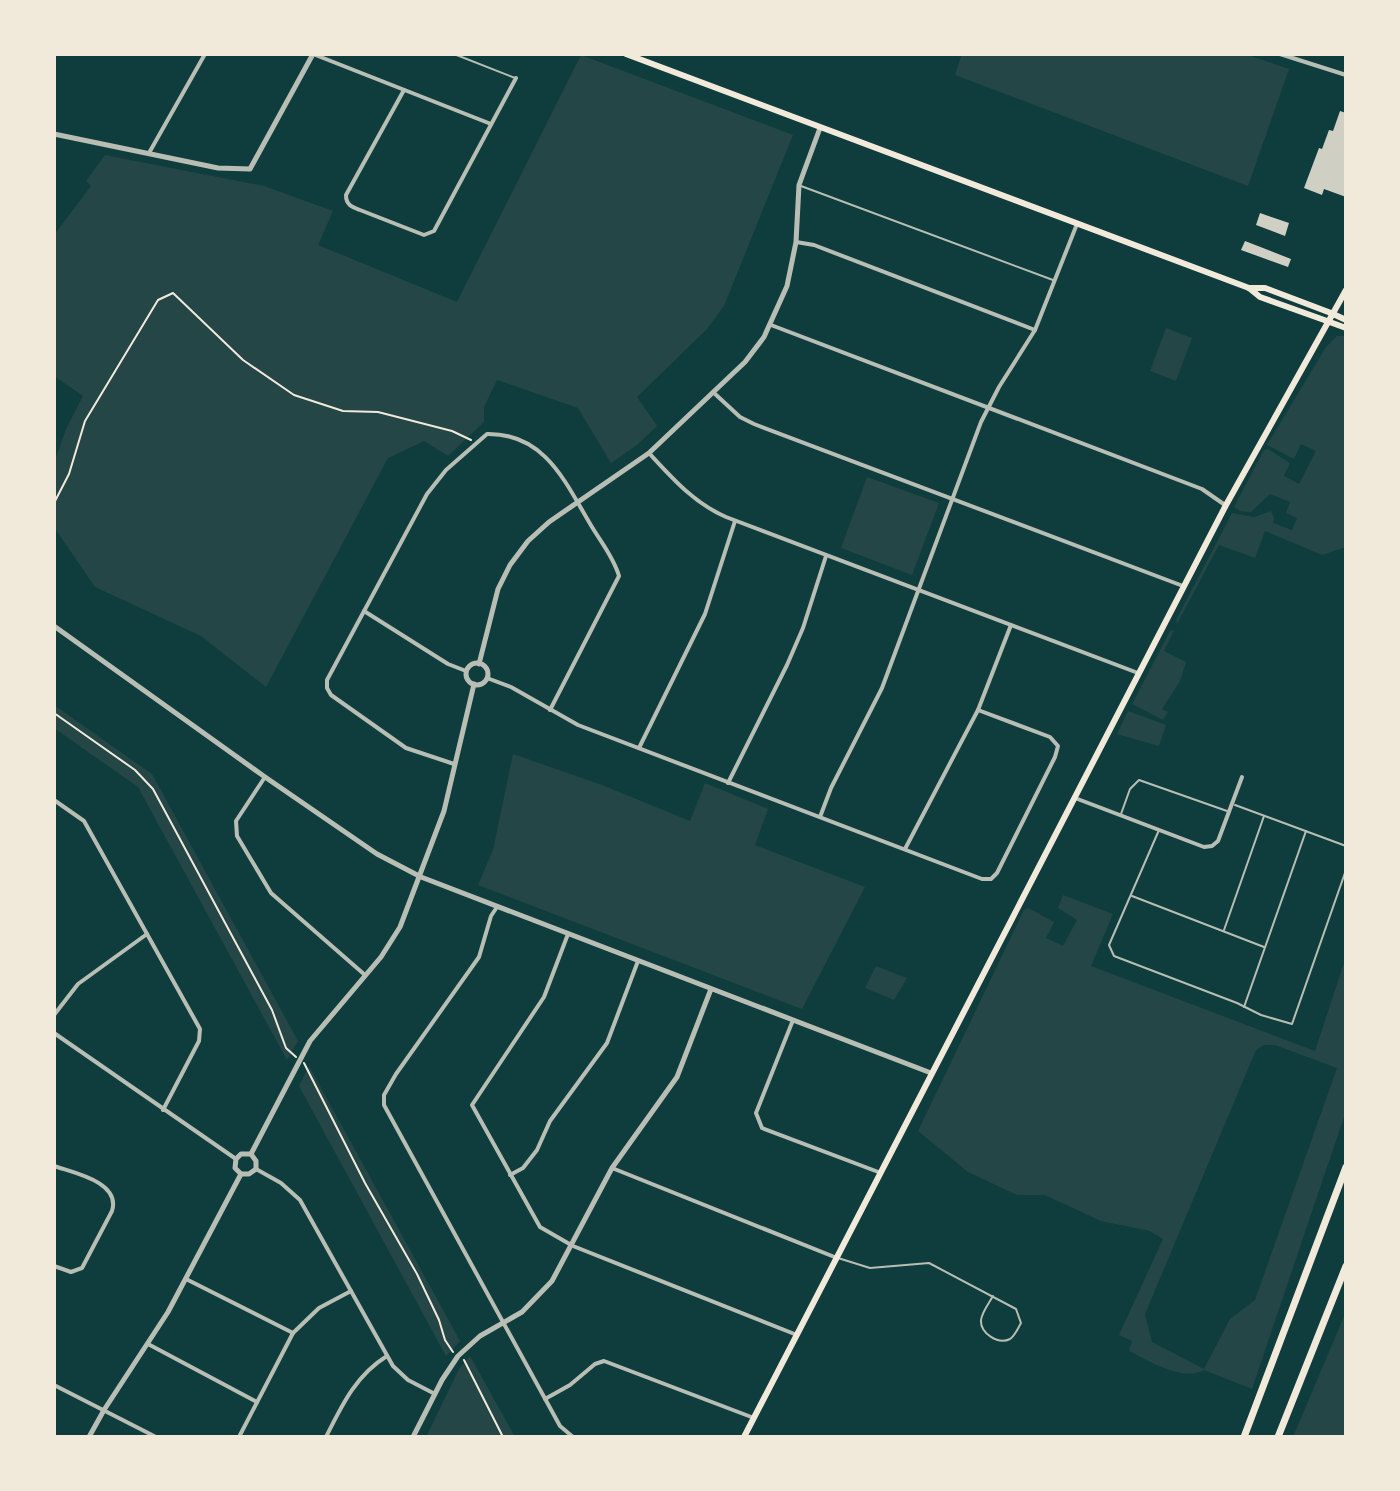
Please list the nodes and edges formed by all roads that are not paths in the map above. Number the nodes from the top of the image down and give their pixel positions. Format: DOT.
graph roads {
  1 [pos="205,54"];
  2 [pos="313,54"];
  3 [pos="454,54"];
  4 [pos="626,54"];
  5 [pos="1280,54"];
  6 [pos="638,56"];
  7 [pos="1346,75"];
  8 [pos="516,78"];
  9 [pos="404,90"];
  10 [pos="491,124"];
  11 [pos="820,128"];
  12 [pos="54,134"];
  13 [pos="149,153"];
  14 [pos="799,185"];
  15 [pos="1077,224"];
  16 [pos="796,242"];
  17 [pos="1055,281"];
  18 [pos="1249,288"];
  19 [pos="1346,290"];
  20 [pos="1331,313"];
  21 [pos="1346,320"];
  22 [pos="1327,321"];
  23 [pos="771,325"];
  24 [pos="1346,328"];
  25 [pos="1035,330"];
  26 [pos="714,393"];
  27 [pos="988,407"];
  28 [pos="649,453"];
  29 [pos="952,499"];
  30 [pos="577,502"];
  31 [pos="1226,505"];
  32 [pos="735,521"];
  33 [pos="826,556"];
  34 [pos="1184,586"];
  35 [pos="918,590"];
  36 [pos="364,611"];
  37 [pos="1011,625"];
  38 [pos="54,626"];
  39 [pos="479,664"];
  40 [pos="464,670"];
  41 [pos="1139,673"];
  42 [pos="487,678"];
  43 [pos="474,684"];
  44 [pos="550,710"];
  45 [pos="978,710"];
  46 [pos="639,748"];
  47 [pos="454,764"];
  48 [pos="265,777"];
  49 [pos="1242,777"];
  50 [pos="728,783"];
  51 [pos="1075,798"];
  52 [pos="54,800"];
  53 [pos="1232,804"];
  54 [pos="1229,812"];
  55 [pos="1120,815"];
  56 [pos="1264,816"];
  57 [pos="820,817"];
  58 [pos="1159,830"];
  59 [pos="1306,831"];
  60 [pos="1346,846"];
  61 [pos="905,849"];
  62 [pos="1346,870"];
  63 [pos="421,877"];
  64 [pos="1131,895"];
  65 [pos="497,907"];
  66 [pos="1224,932"];
  67 [pos="147,934"];
  68 [pos="568,934"];
  69 [pos="1264,947"];
  70 [pos="638,961"];
  71 [pos="365,975"];
  72 [pos="711,989"];
  73 [pos="1244,1007"];
  74 [pos="54,1015"];
  75 [pos="793,1020"];
  76 [pos="54,1033"];
  77 [pos="931,1073"];
  78 [pos="163,1110"];
  79 [pos="251,1154"];
  80 [pos="236,1159"];
  81 [pos="54,1166"];
  82 [pos="1346,1167"];
  83 [pos="612,1168"];
  84 [pos="256,1169"];
  85 [pos="881,1173"];
  86 [pos="241,1174"];
  87 [pos="510,1175"];
  88 [pos="573,1246"];
  89 [pos="837,1258"];
  90 [pos="54,1266"];
  91 [pos="1346,1266"];
  92 [pos="186,1279"];
  93 [pos="351,1290"];
  94 [pos="993,1296"];
  95 [pos="503,1323"];
  96 [pos="293,1333"];
  97 [pos="797,1335"];
  98 [pos="148,1344"];
  99 [pos="387,1356"];
  100 [pos="54,1385"];
  101 [pos="435,1394"];
  102 [pos="545,1399"];
  103 [pos="257,1402"];
  104 [pos="104,1410"];
  105 [pos="754,1418"];
  106 [pos="89,1437"];
  107 [pos="156,1437"];
  108 [pos="239,1437"];
  109 [pos="326,1437"];
  110 [pos="413,1437"];
  111 [pos="573,1437"];
  112 [pos="744,1437"];
  113 [pos="1244,1437"];
  114 [pos="1278,1437"];
  1 -- 13 [label="street"];
  2 -- 9 [label="street"];
  2 -- 13 [label="street"];
  3 -- 8 [label="lane"];
  4 -- 6 [label="main road"];
  5 -- 7 [label="street"];
  6 -- 11 [label="main road"];
  8 -- 10 [label="street"];
  9 -- 10 [label="street"];
  9 -- 10 [label="street"];
  11 -- 14 [label="street"];
  11 -- 15 [label="main road"];
  12 -- 13 [label="street"];
  14 -- 16 [label="street"];
  14 -- 17 [label="lane"];
  15 -- 17 [label="street"];
  15 -- 18 [label="main road"];
  16 -- 23 [label="street"];
  16 -- 25 [label="street"];
  17 -- 25 [label="street"];
  18 -- 20 [label="main road"];
  18 -- 22 [label="main road"];
  19 -- 20 [label="main road"];
  20 -- 21 [label="main road"];
  20 -- 22 [label="main road"];
  22 -- 24 [label="main road"];
  22 -- 31 [label="main road"];
  23 -- 26 [label="street"];
  23 -- 27 [label="street"];
  25 -- 27 [label="street"];
  26 -- 28 [label="street"];
  26 -- 29 [label="street"];
  27 -- 29 [label="street"];
  27 -- 31 [label="street"];
  28 -- 30 [label="street"];
  28 -- 32 [label="street"];
  29 -- 34 [label="street"];
  29 -- 35 [label="street"];
  30 -- 36 [label="street"];
  30 -- 39 [label="street"];
  30 -- 44 [label="street"];
  31 -- 34 [label="main road"];
  32 -- 33 [label="street"];
  32 -- 46 [label="street"];
  33 -- 35 [label="street"];
  33 -- 50 [label="street"];
  34 -- 41 [label="main road"];
  35 -- 37 [label="street"];
  35 -- 57 [label="street"];
  36 -- 40 [label="street"];
  36 -- 47 [label="street"];
  37 -- 41 [label="street"];
  37 -- 45 [label="street"];
  38 -- 48 [label="street"];
  39 -- 40 [label="street"];
  39 -- 42 [label="street"];
  40 -- 43 [label="street"];
  41 -- 51 [label="main road"];
  42 -- 43 [label="street"];
  42 -- 44 [label="street"];
  43 -- 47 [label="street"];
  44 -- 46 [label="street"];
  45 -- 61 [label="street"];
  45 -- 61 [label="street"];
  46 -- 50 [label="street"];
  47 -- 63 [label="street"];
  48 -- 63 [label="street"];
  48 -- 71 [label="street"];
  49 -- 53 [label="street"];
  50 -- 57 [label="street"];
  51 -- 55 [label="street"];
  51 -- 77 [label="main road"];
  52 -- 67 [label="street"];
  53 -- 54 [label="street"];
  53 -- 56 [label="lane"];
  54 -- 55 [label="lane"];
  54 -- 58 [label="street"];
  55 -- 58 [label="street"];
  56 -- 59 [label="lane"];
  56 -- 66 [label="lane"];
  57 -- 61 [label="street"];
  58 -- 64 [label="lane"];
  59 -- 60 [label="lane"];
  59 -- 69 [label="lane"];
  62 -- 73 [label="lane"];
  63 -- 65 [label="street"];
  63 -- 71 [label="street"];
  64 -- 66 [label="lane"];
  64 -- 73 [label="lane"];
  65 -- 68 [label="street"];
  65 -- 95 [label="street"];
  66 -- 69 [label="lane"];
  67 -- 74 [label="street"];
  67 -- 78 [label="street"];
  68 -- 70 [label="street"];
  68 -- 87 [label="street"];
  69 -- 73 [label="lane"];
  70 -- 72 [label="street"];
  70 -- 87 [label="street"];
  71 -- 79 [label="street"];
  72 -- 75 [label="street"];
  72 -- 83 [label="street"];
  75 -- 77 [label="street"];
  75 -- 85 [label="street"];
  76 -- 78 [label="street"];
  77 -- 85 [label="main road"];
  78 -- 80 [label="street"];
  79 -- 80 [label="street"];
  79 -- 84 [label="street"];
  80 -- 86 [label="street"];
  81 -- 90 [label="street"];
  82 -- 113 [label="highway"];
  83 -- 88 [label="street"];
  83 -- 89 [label="street"];
  84 -- 86 [label="street"];
  84 -- 93 [label="street"];
  85 -- 89 [label="main road"];
  86 -- 92 [label="street"];
  87 -- 88 [label="street"];
  88 -- 95 [label="street"];
  88 -- 97 [label="street"];
  89 -- 94 [label="lane"];
  89 -- 97 [label="main road"];
  91 -- 114 [label="highway"];
  92 -- 96 [label="street"];
  92 -- 98 [label="street"];
  93 -- 96 [label="street"];
  93 -- 99 [label="street"];
  94 -- 94 [label="lane"];
  95 -- 101 [label="street"];
  95 -- 102 [label="street"];
  96 -- 103 [label="street"];
  97 -- 105 [label="main road"];
  98 -- 103 [label="street"];
  98 -- 104 [label="street"];
  99 -- 101 [label="street"];
  99 -- 109 [label="street"];
  100 -- 104 [label="street"];
  101 -- 110 [label="street"];
  102 -- 105 [label="street"];
  102 -- 111 [label="street"];
  103 -- 108 [label="street"];
  104 -- 106 [label="street"];
  104 -- 107 [label="street"];
  105 -- 112 [label="main road"];
}
